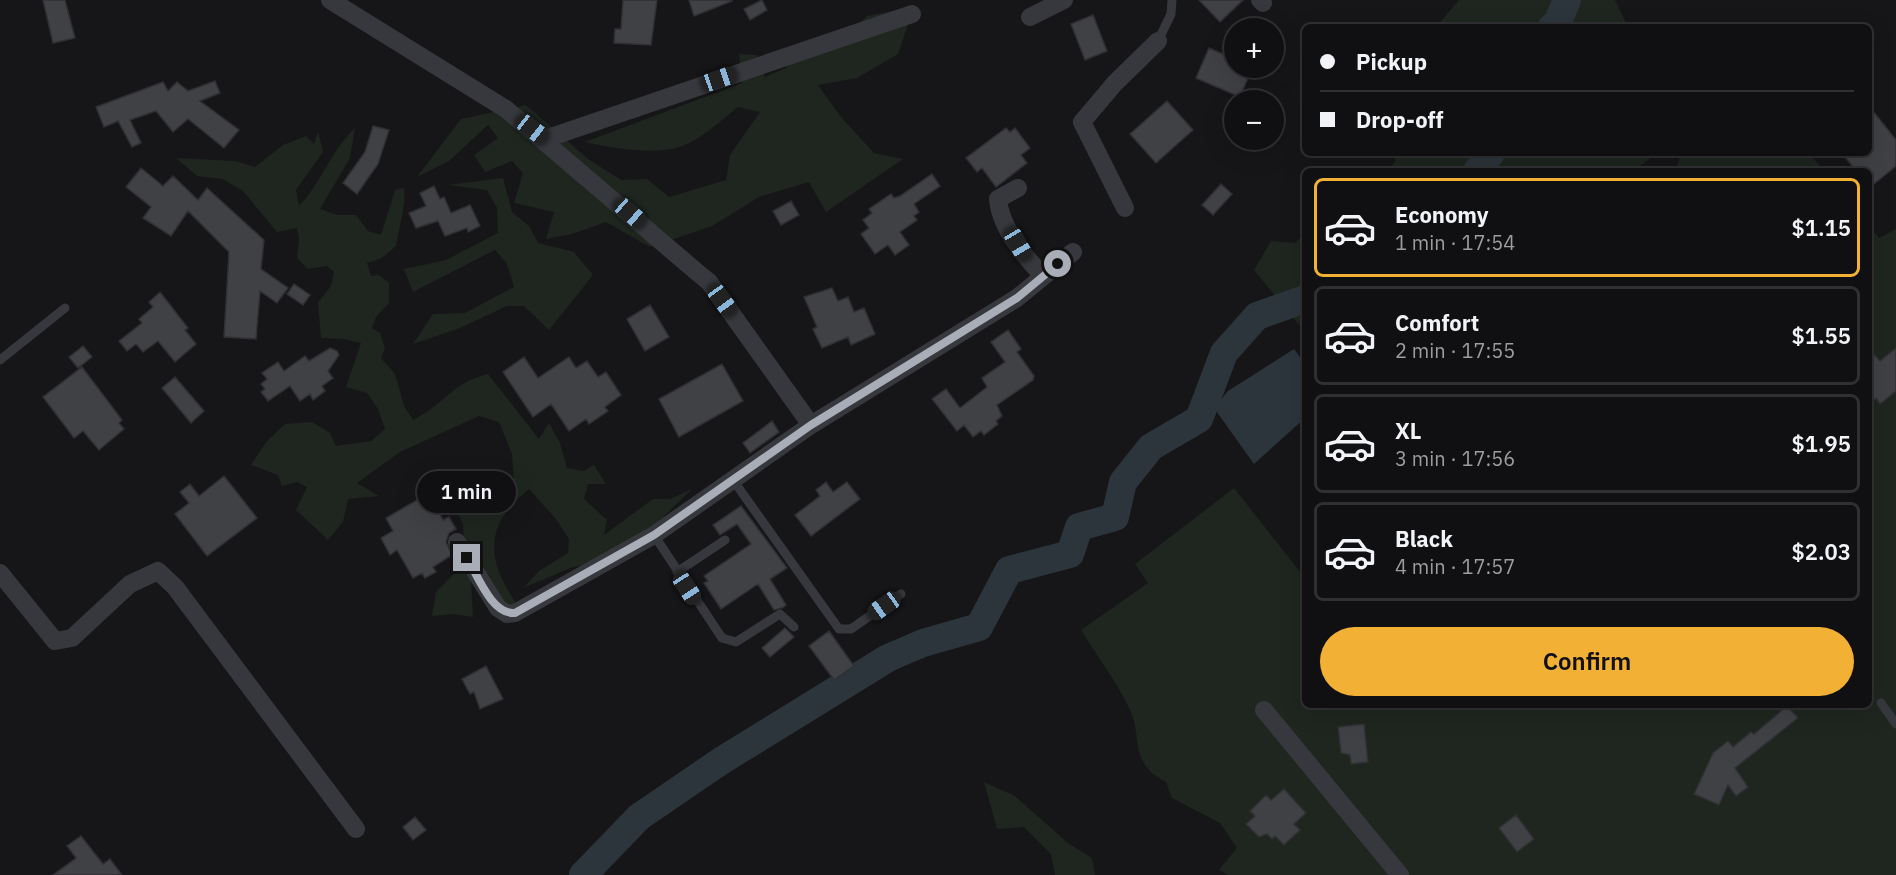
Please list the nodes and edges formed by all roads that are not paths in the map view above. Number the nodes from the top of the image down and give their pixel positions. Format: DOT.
graph roads {
  1 [pos="330,0"];
  2 [pos="1064,0"];
  3 [pos="1172,0"];
  4 [pos="912,14"];
  5 [pos="1030,17"];
  6 [pos="1158,41"];
  7 [pos="545,140"];
  8 [pos="1018,188"];
  9 [pos="1125,208"];
  10 [pos="1073,252"];
  11 [pos="1043,276"];
  12 [pos="65,308"];
  13 [pos="0,360"];
  14 [pos="811,425"];
  15 [pos="734,480"];
  16 [pos="654,535"];
  17 [pos="725,540"];
  18 [pos="457,542"];
  19 [pos="677,572"];
  20 [pos="0,573"];
  21 [pos="901,594"];
  22 [pos="794,627"];
  23 [pos="1881,703"];
  24 [pos="1264,710"];
  25 [pos="1896,724"];
  26 [pos="356,829"];
  27 [pos="1400,875"];
  1 -- 7 [label="street"];
  2 -- 5 [label="street"];
  3 -- 6 [label="lane"];
  4 -- 7 [label="street"];
  6 -- 9 [label="street"];
  7 -- 14 [label="street"];
  8 -- 11 [label="street"];
  10 -- 11 [label="street"];
  11 -- 14 [label="street"];
  12 -- 13 [label="lane"];
  14 -- 15 [label="street"];
  15 -- 16 [label="street"];
  15 -- 21 [label="lane"];
  16 -- 18 [label="street"];
  16 -- 19 [label="lane"];
  17 -- 19 [label="lane"];
  19 -- 22 [label="lane"];
  20 -- 26 [label="street"];
  23 -- 25 [label="lane"];
  24 -- 27 [label="street"];
}
